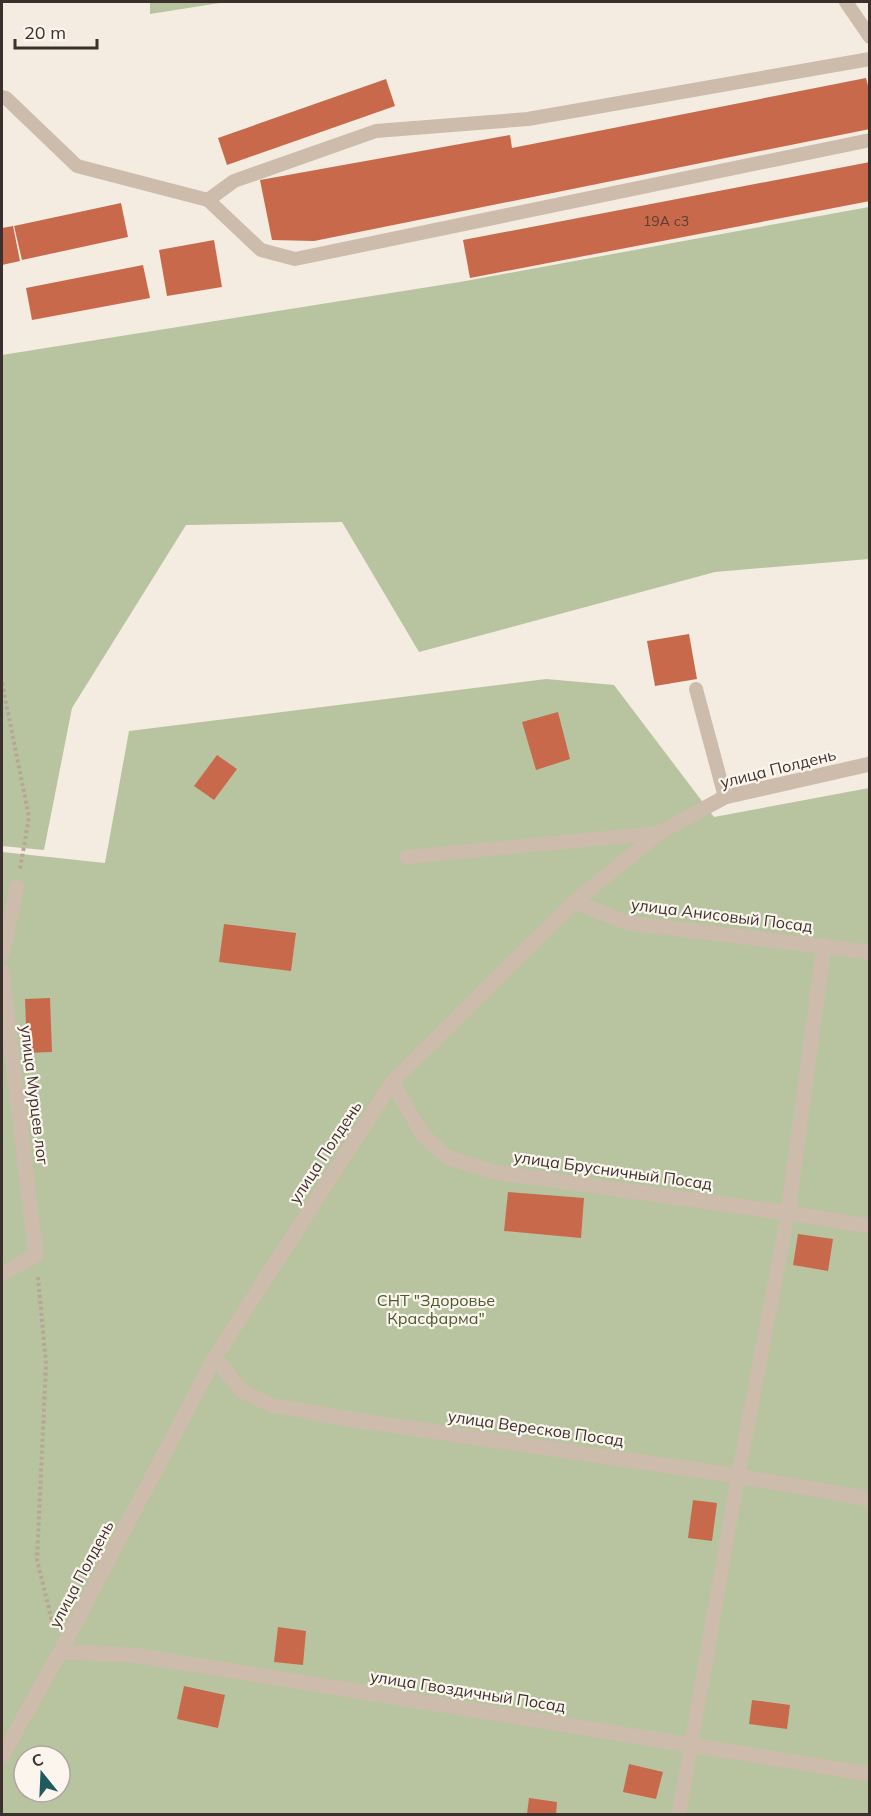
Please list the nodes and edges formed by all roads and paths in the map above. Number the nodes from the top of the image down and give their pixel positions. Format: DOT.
graph roads {
  1 [pos="846,2"];
  2 [pos="870,37"];
  3 [pos="870,59"];
  4 [pos="2,98"];
  5 [pos="870,140"];
  6 [pos="208,200"];
  7 [pos="2,683"];
  8 [pos="696,689"];
  9 [pos="870,764"];
  10 [pos="725,797"];
  11 [pos="659,833"];
  12 [pos="406,857"];
  13 [pos="17,887"];
  14 [pos="574,902"];
  15 [pos="824,945"];
  16 [pos="870,952"];
  17 [pos="2,955"];
  18 [pos="2,971"];
  19 [pos="392,1082"];
  20 [pos="788,1213"];
  21 [pos="870,1226"];
  22 [pos="36,1255"];
  23 [pos="2,1274"];
  24 [pos="216,1357"];
  25 [pos="738,1476"];
  26 [pos="870,1499"];
  27 [pos="60,1652"];
  28 [pos="692,1744"];
  29 [pos="2,1756"];
  30 [pos="870,1774"];
  31 [pos="679,1815"];
  1 -- 2 [label="lane"];
  3 -- 6 [label="lane"];
  4 -- 6 [label="lane"];
  5 -- 6 [label="lane"];
  7 -- 13 [label="path"];
  8 -- 10 [label="lane"];
  9 -- 10 [label="street, улица Полдень"];
  10 -- 11 [label="street, улица Полдень"];
  11 -- 12 [label="lane"];
  11 -- 14 [label="street, улица Полдень"];
  13 -- 17 [label="street"];
  14 -- 15 [label="street, улица Анисовый Посад"];
  14 -- 19 [label="street, улица Полдень"];
  15 -- 16 [label="street, улица Анисовый Посад"];
  15 -- 20 [label="street"];
  18 -- 22 [label="street, улица Мурцев лог"];
  19 -- 20 [label="street, улица Брусничный Посад"];
  19 -- 24 [label="street, улица Полдень"];
  20 -- 21 [label="street, улица Брусничный Посад"];
  20 -- 25 [label="lane"];
  22 -- 23 [label="street"];
  22 -- 27 [label="path"];
  24 -- 25 [label="street, улица Вересков Посад"];
  24 -- 27 [label="street, улица Полдень"];
  25 -- 26 [label="street, улица Вересков Посад"];
  25 -- 28 [label="lane"];
  27 -- 28 [label="street, улица Гвоздичный Посад"];
  27 -- 29 [label="street, улица Полдень"];
  28 -- 30 [label="street, улица Гвоздичный Посад"];
  28 -- 31 [label="lane"];
}
